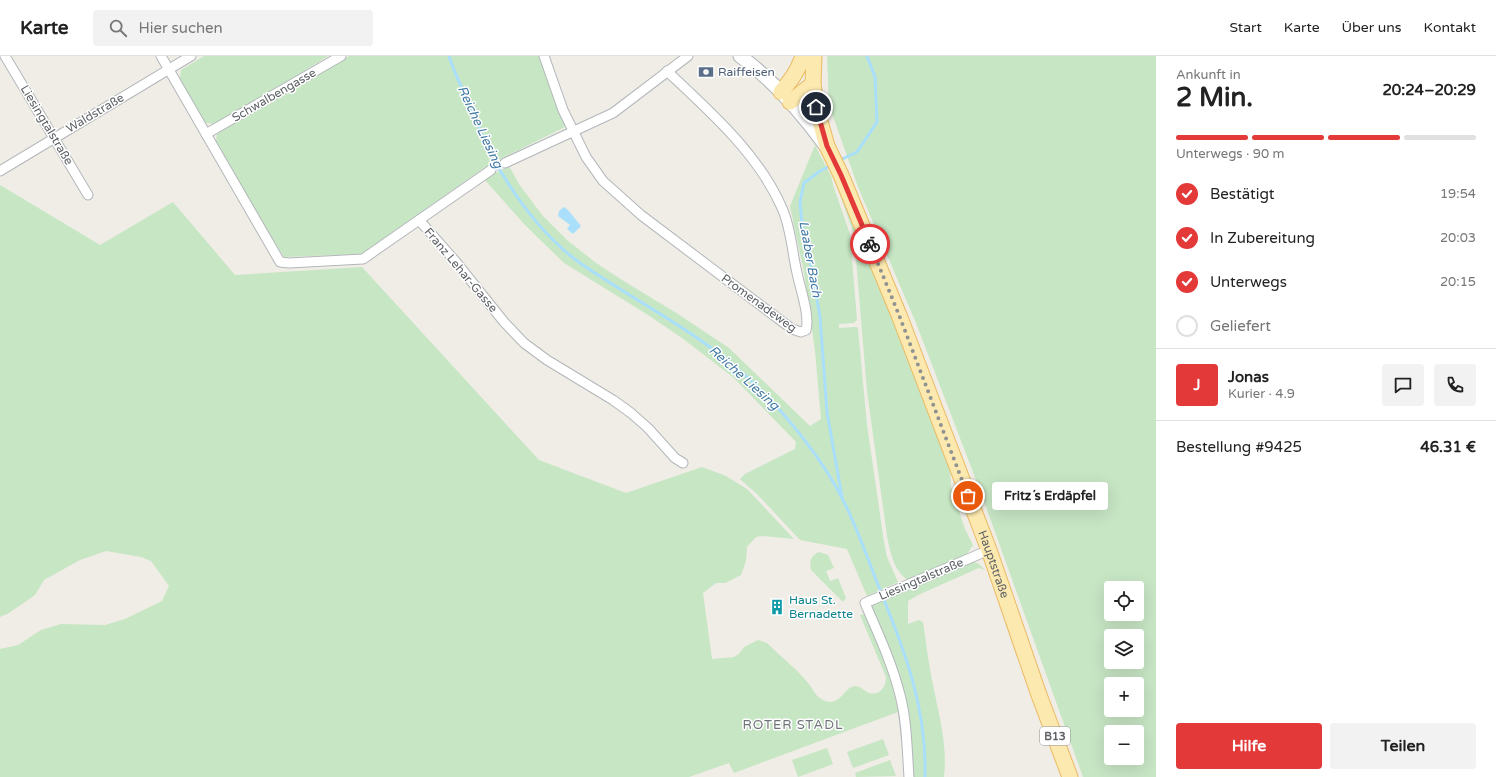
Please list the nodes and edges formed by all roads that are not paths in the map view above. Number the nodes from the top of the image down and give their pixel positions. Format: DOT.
graph roads {
  1 [pos="5,56"];
  2 [pos="161,56"];
  3 [pos="191,56"];
  4 [pos="341,56"];
  5 [pos="544,56"];
  6 [pos="688,56"];
  7 [pos="740,56"];
  8 [pos="803,56"];
  9 [pos="814,56"];
  10 [pos="169,69"];
  11 [pos="667,71"];
  12 [pos="813,84"];
  13 [pos="785,97"];
  14 [pos="573,130"];
  15 [pos="206,134"];
  16 [pos="54,138"];
  17 [pos="827,147"];
  18 [pos="505,163"];
  19 [pos="491,170"];
  20 [pos="0,171"];
  21 [pos="88,195"];
  22 [pos="419,220"];
  23 [pos="683,463"];
  24 [pos="989,550"];
  25 [pos="909,777"];
  26 [pos="1070,777"];
  1 -- 16 [label="street, Liesingtalstraße"];
  2 -- 10 [label="street, Franz Lehar-Gasse"];
  3 -- 10 [label="street, Waldstraße"];
  4 -- 15 [label="street, Schwalbengasse"];
  5 -- 14 [label="street, Promenadeweg"];
  6 -- 11 [label="street"];
  7 -- 13 [label="main road"];
  8 -- 13 [label="main road"];
  9 -- 12 [label="main road, B13"];
  10 -- 15 [label="street, Franz Lehar-Gasse"];
  10 -- 16 [label="street, Waldstraße"];
  11 -- 14 [label="street"];
  11 -- 14 [label="street, Promenadeweg"];
  12 -- 13 [label="main road"];
  12 -- 17 [label="main road, B13"];
  13 -- 17 [label="main road"];
  14 -- 18 [label="street"];
  15 -- 22 [label="street, Franz Lehar-Gasse"];
  16 -- 20 [label="street, Waldstraße"];
  16 -- 21 [label="street, Liesingtalstraße"];
  17 -- 24 [label="main road, Hauptstraße / B13"];
  19 -- 22 [label="street"];
  22 -- 23 [label="street, Franz Lehar-Gasse"];
  24 -- 25 [label="street, Liesingtalstraße"];
  24 -- 26 [label="main road, Hauptstraße / B13"];
}
